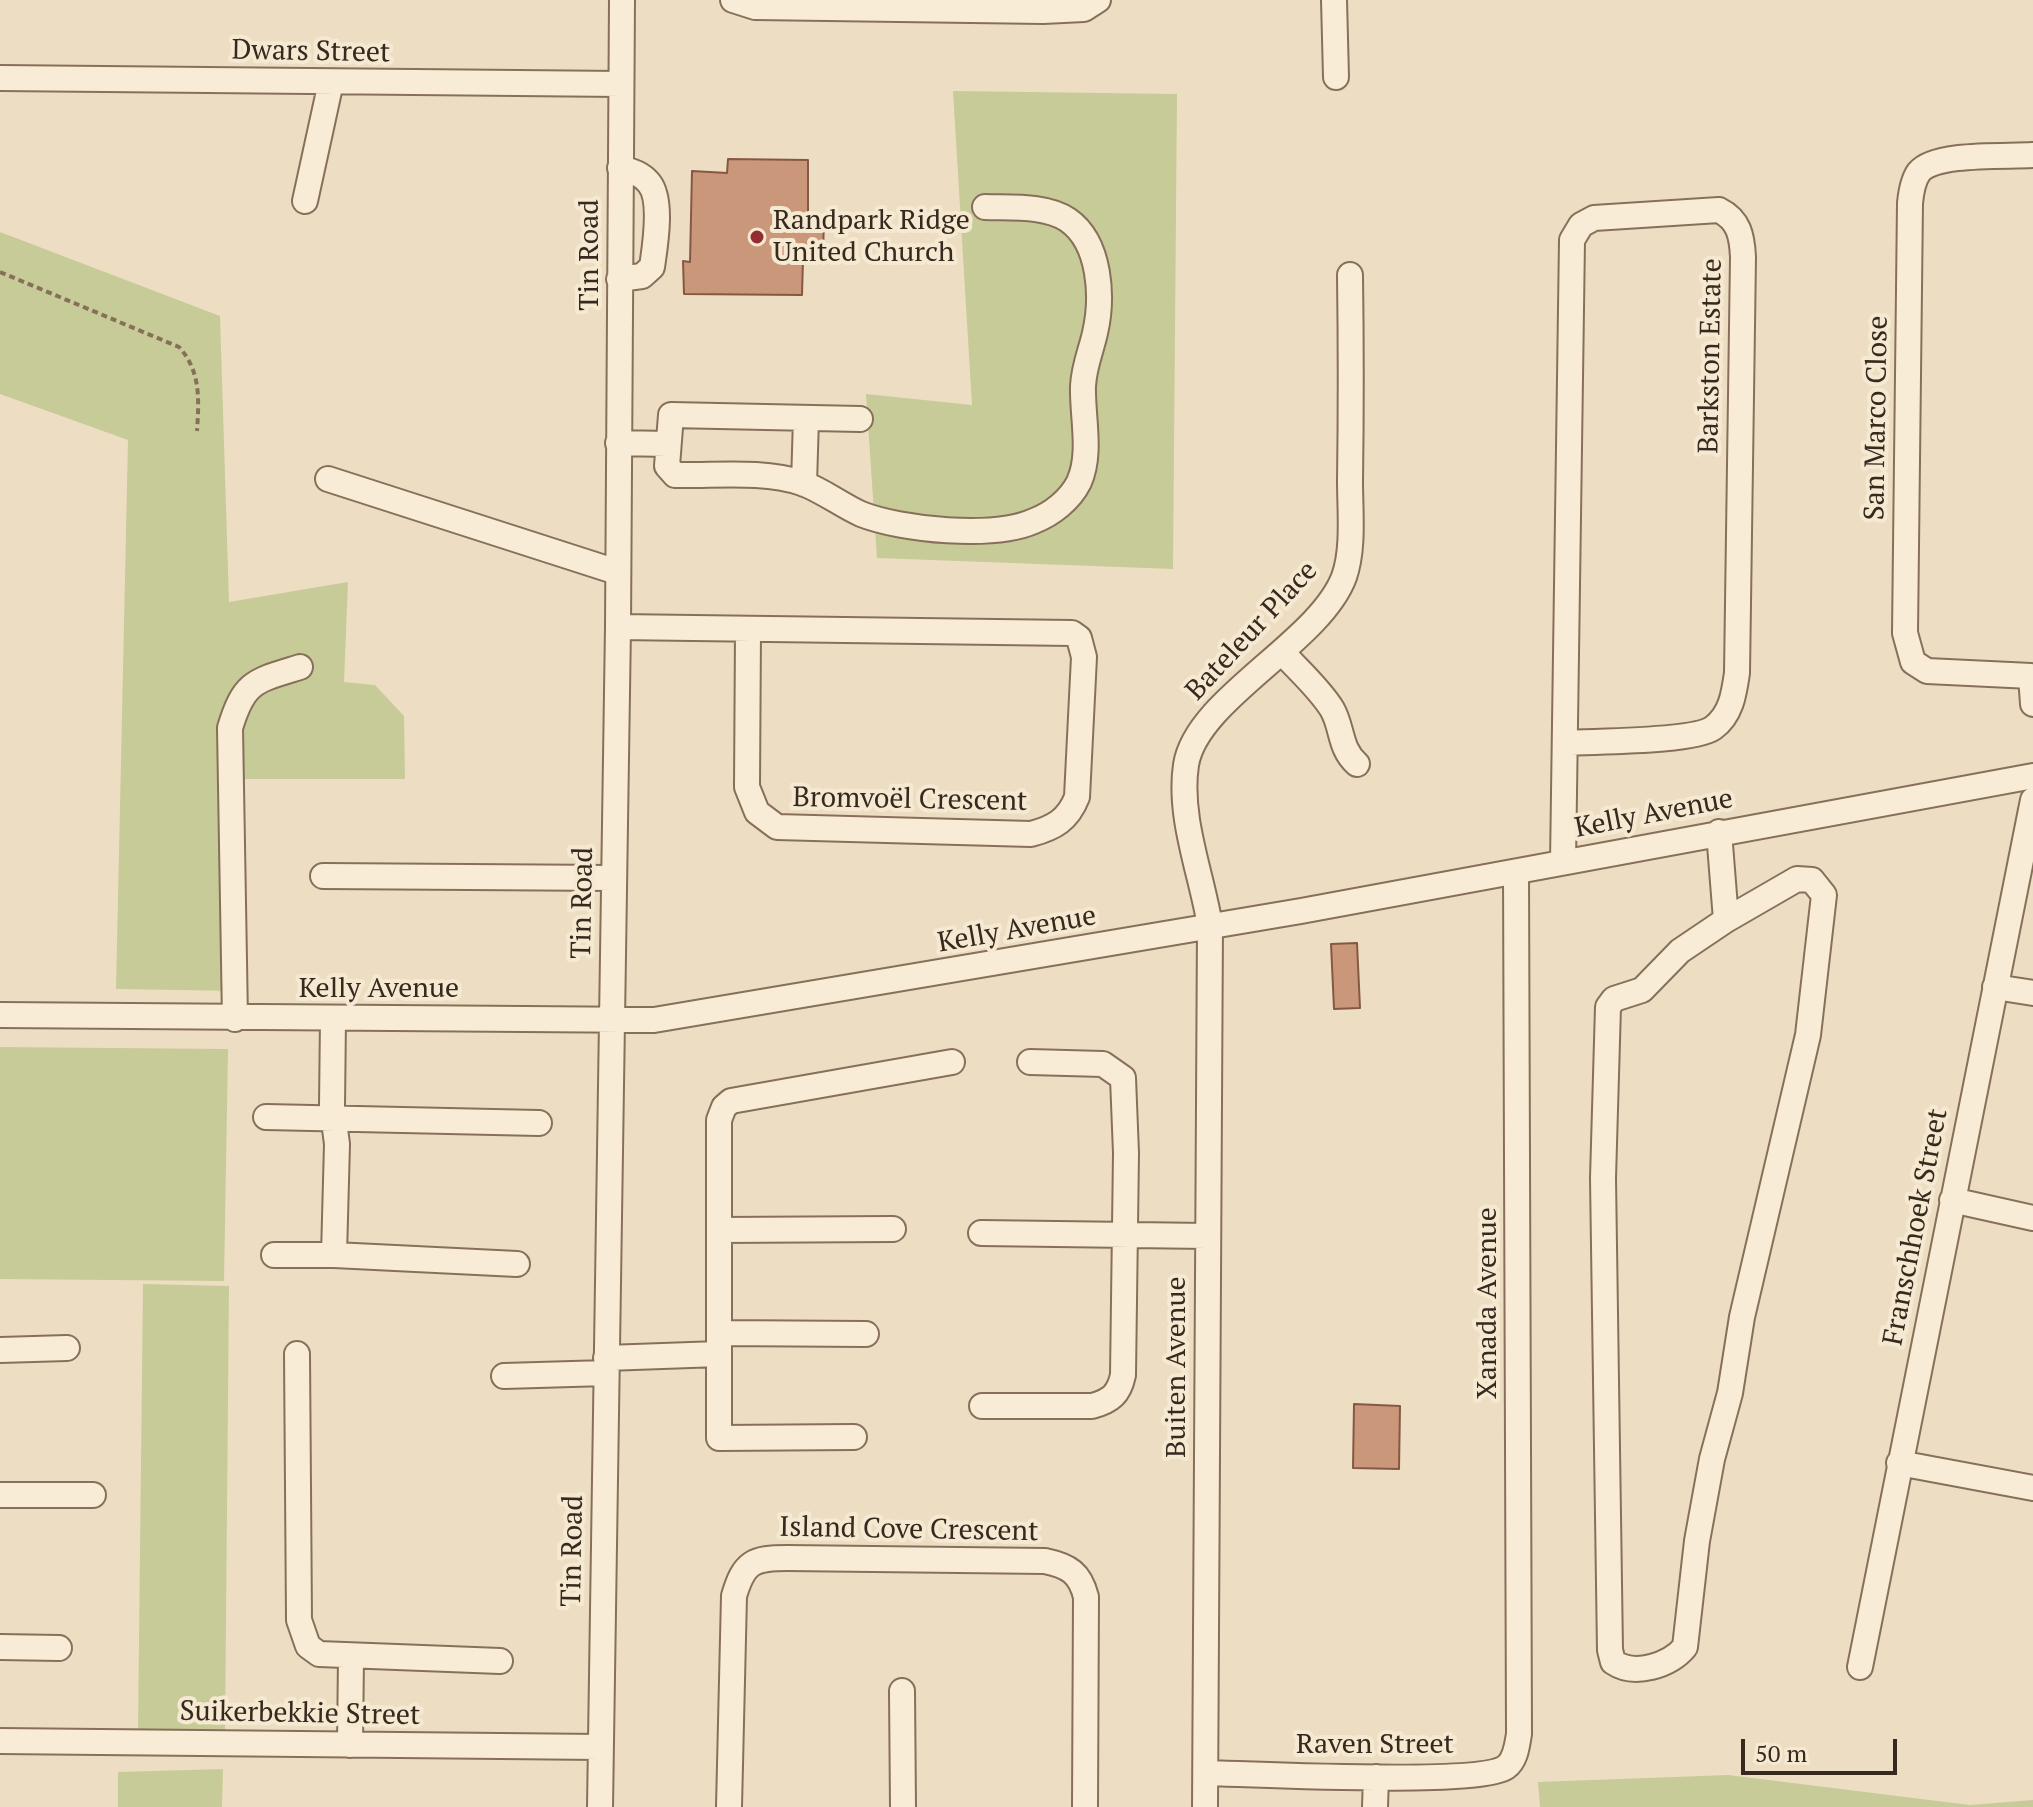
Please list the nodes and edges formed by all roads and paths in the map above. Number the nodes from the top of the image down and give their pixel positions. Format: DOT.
graph roads {
  1 [pos="622,0"];
  2 [pos="733,0"];
  3 [pos="1098,0"];
  4 [pos="1334,0"];
  5 [pos="1336,77"];
  6 [pos="0,78"];
  7 [pos="331,82"];
  8 [pos="621,84"];
  9 [pos="2033,155"];
  10 [pos="620,168"];
  11 [pos="305,201"];
  12 [pos="985,207"];
  13 [pos="0,272"];
  14 [pos="1350,275"];
  15 [pos="619,279"];
  16 [pos="806,418"];
  17 [pos="860,419"];
  18 [pos="197,431"];
  19 [pos="618,443"];
  20 [pos="667,444"];
  21 [pos="328,479"];
  22 [pos="804,484"];
  23 [pos="617,572"];
  24 [pos="618,627"];
  25 [pos="748,631"];
  26 [pos="1282,652"];
  27 [pos="300,667"];
  28 [pos="2032,676"];
  29 [pos="2033,704"];
  30 [pos="1566,743"];
  31 [pos="1357,764"];
  32 [pos="2033,776"];
  33 [pos="2033,800"];
  34 [pos="1719,832"];
  35 [pos="1563,862"];
  36 [pos="1516,872"];
  37 [pos="323,876"];
  38 [pos="613,878"];
  39 [pos="1726,920"];
  40 [pos="1210,926"];
  41 [pos="1995,987"];
  42 [pos="2033,993"];
  43 [pos="0,1015"];
  44 [pos="333,1018"];
  45 [pos="235,1019"];
  46 [pos="611,1023"];
  47 [pos="952,1062"];
  48 [pos="1030,1062"];
  49 [pos="266,1117"];
  50 [pos="334,1118"];
  51 [pos="539,1123"];
  52 [pos="1952,1200"];
  53 [pos="2033,1218"];
  54 [pos="893,1229"];
  55 [pos="719,1230"];
  56 [pos="981,1233"];
  57 [pos="1126,1234"];
  58 [pos="1207,1236"];
  59 [pos="274,1255"];
  60 [pos="334,1255"];
  61 [pos="517,1264"];
  62 [pos="866,1334"];
  63 [pos="719,1344"];
  64 [pos="67,1348"];
  65 [pos="0,1350"];
  66 [pos="297,1354"];
  67 [pos="606,1366"];
  68 [pos="504,1376"];
  69 [pos="982,1406"];
  70 [pos="854,1437"];
  71 [pos="1899,1463"];
  72 [pos="2033,1488"];
  73 [pos="0,1495"];
  74 [pos="93,1495"];
  75 [pos="0,1647"];
  76 [pos="59,1648"];
  77 [pos="351,1657"];
  78 [pos="500,1661"];
  79 [pos="1860,1667"];
  80 [pos="902,1691"];
  81 [pos="1519,1734"];
  82 [pos="0,1741"];
  83 [pos="350,1745"];
  84 [pos="600,1747"];
  85 [pos="1206,1773"];
  86 [pos="1376,1777"];
  87 [pos="600,1807"];
  88 [pos="729,1807"];
  89 [pos="903,1807"];
  90 [pos="1085,1807"];
  91 [pos="1205,1807"];
  92 [pos="1375,1807"];
  1 -- 8 [label="street, Tin Road"];
  2 -- 3 [label="street"];
  4 -- 5 [label="street"];
  6 -- 7 [label="street, Dwars Street"];
  7 -- 8 [label="street, Dwars Street"];
  7 -- 11 [label="street"];
  8 -- 10 [label="street, Tin Road"];
  9 -- 28 [label="street, San Marco Close"];
  10 -- 15 [label="street, Tin Road"];
  10 -- 15 [label="street"];
  12 -- 22 [label="street"];
  13 -- 18 [label="path"];
  14 -- 26 [label="street, Bateleur Place"];
  15 -- 19 [label="street, Tin Road"];
  16 -- 17 [label="street"];
  16 -- 20 [label="street"];
  16 -- 22 [label="street"];
  19 -- 20 [label="street"];
  19 -- 23 [label="street, Tin Road"];
  20 -- 22 [label="street"];
  21 -- 23 [label="street"];
  23 -- 24 [label="street, Tin Road"];
  24 -- 25 [label="street, Bromvoël Crescent"];
  24 -- 38 [label="street, Tin Road"];
  25 -- 25 [label="street, Bromvoël Crescent"];
  26 -- 31 [label="street"];
  26 -- 40 [label="street, Bateleur Place"];
  27 -- 45 [label="street"];
  28 -- 29 [label="street, San Marco Close"];
  30 -- 30 [label="street, Barkston Estate"];
  30 -- 35 [label="street, Barkston Estate"];
  32 -- 34 [label="street, Kelly Avenue"];
  33 -- 41 [label="street, Franschhoek Street"];
  34 -- 35 [label="street, Kelly Avenue"];
  34 -- 39 [label="street"];
  35 -- 36 [label="street, Kelly Avenue"];
  36 -- 40 [label="street, Kelly Avenue"];
  36 -- 81 [label="street, Xanada Avenue"];
  37 -- 38 [label="street"];
  38 -- 46 [label="street, Tin Road"];
  39 -- 39 [label="street"];
  40 -- 46 [label="street, Kelly Avenue"];
  40 -- 58 [label="street, Buiten Avenue"];
  41 -- 42 [label="street"];
  41 -- 52 [label="street, Franschhoek Street"];
  43 -- 45 [label="street, Kelly Avenue"];
  44 -- 45 [label="street, Kelly Avenue"];
  44 -- 46 [label="street, Kelly Avenue"];
  44 -- 50 [label="street"];
  46 -- 67 [label="street, Tin Road"];
  47 -- 55 [label="street"];
  48 -- 57 [label="street"];
  49 -- 50 [label="street"];
  50 -- 51 [label="street"];
  50 -- 60 [label="street"];
  52 -- 53 [label="street"];
  52 -- 71 [label="street, Franschhoek Street"];
  54 -- 55 [label="street"];
  55 -- 63 [label="street"];
  56 -- 57 [label="street"];
  57 -- 58 [label="street"];
  57 -- 69 [label="street"];
  58 -- 85 [label="street, Buiten Avenue"];
  59 -- 60 [label="street"];
  60 -- 61 [label="street"];
  62 -- 63 [label="street"];
  63 -- 67 [label="street"];
  63 -- 70 [label="street"];
  64 -- 65 [label="street"];
  66 -- 77 [label="street"];
  67 -- 68 [label="street"];
  67 -- 84 [label="street, Tin Road"];
  71 -- 72 [label="street"];
  71 -- 79 [label="street, Franschhoek Street"];
  73 -- 74 [label="street"];
  75 -- 76 [label="street"];
  77 -- 78 [label="street"];
  77 -- 83 [label="street"];
  80 -- 89 [label="street"];
  81 -- 86 [label="street, Raven Street"];
  82 -- 83 [label="street, Suikerbekkie Street"];
  83 -- 84 [label="street, Suikerbekkie Street"];
  84 -- 87 [label="street, Tin Road"];
  85 -- 86 [label="street, Raven Street"];
  85 -- 91 [label="street, Buiten Avenue"];
  86 -- 92 [label="street"];
  88 -- 90 [label="street, Island Cove Crescent"];
}
